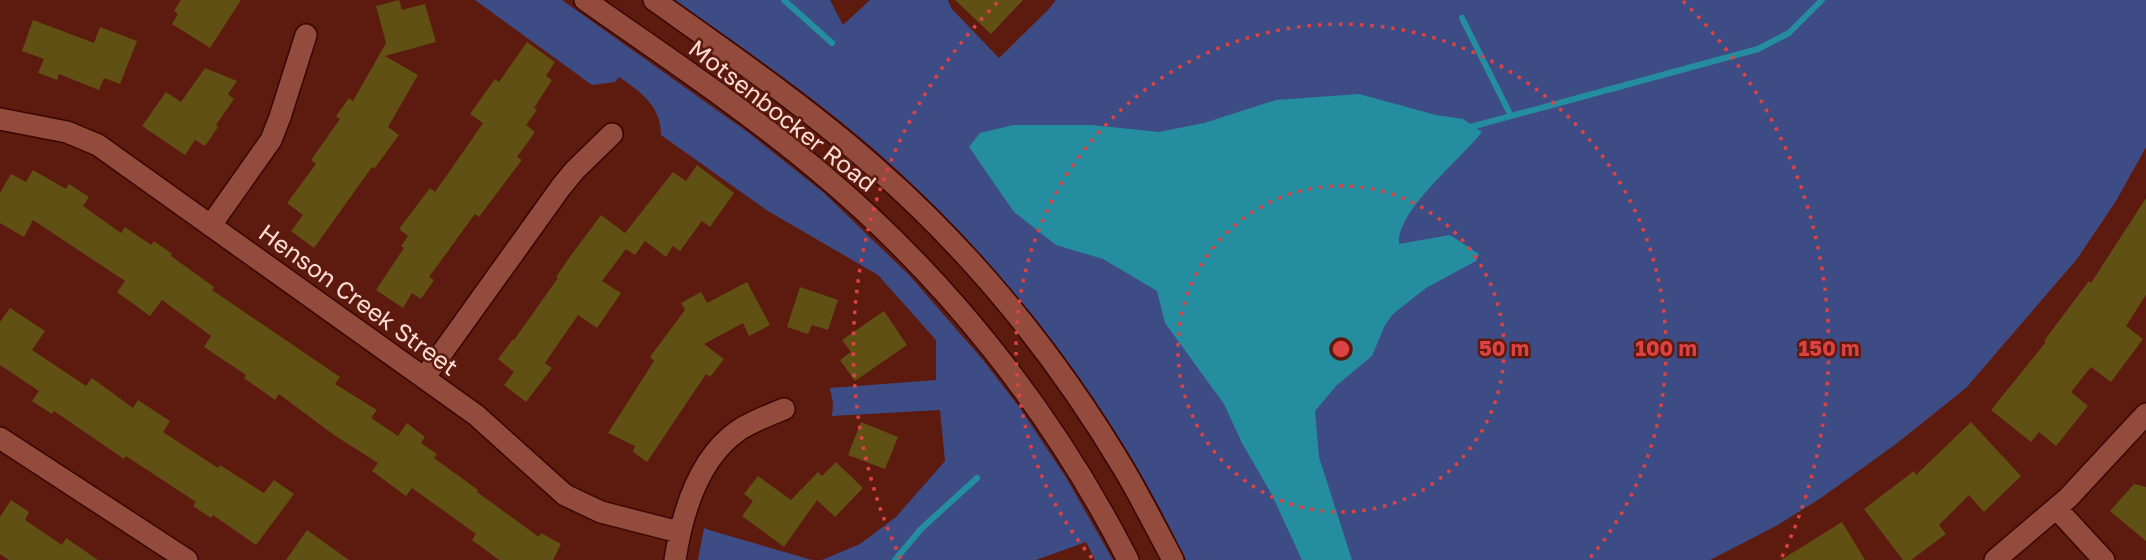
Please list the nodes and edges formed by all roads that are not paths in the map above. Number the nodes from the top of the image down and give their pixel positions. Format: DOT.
graph roads {
  1 [pos="585,0"];
  2 [pos="653,0"];
  3 [pos="306,35"];
  4 [pos="0,119"];
  5 [pos="612,134"];
  6 [pos="211,225"];
  7 [pos="424,378"];
  8 [pos="784,409"];
  9 [pos="2146,414"];
  10 [pos="0,438"];
  11 [pos="2056,508"];
  12 [pos="679,532"];
  13 [pos="187,560"];
  14 [pos="675,560"];
  15 [pos="1128,560"];
  16 [pos="1173,560"];
  17 [pos="1995,560"];
  18 [pos="2104,560"];
  1 -- 15 [label="street, Motsenbocker Road"];
  2 -- 16 [label="street, Motsenbocker Road"];
  3 -- 6 [label="street"];
  4 -- 6 [label="street, Henson Creek Street"];
  5 -- 7 [label="street"];
  6 -- 7 [label="street, Henson Creek Street"];
  7 -- 12 [label="street, Henson Creek Street"];
  8 -- 12 [label="street"];
  9 -- 11 [label="street"];
  10 -- 13 [label="street"];
  11 -- 17 [label="street"];
  11 -- 18 [label="street"];
  12 -- 14 [label="street"];
}
